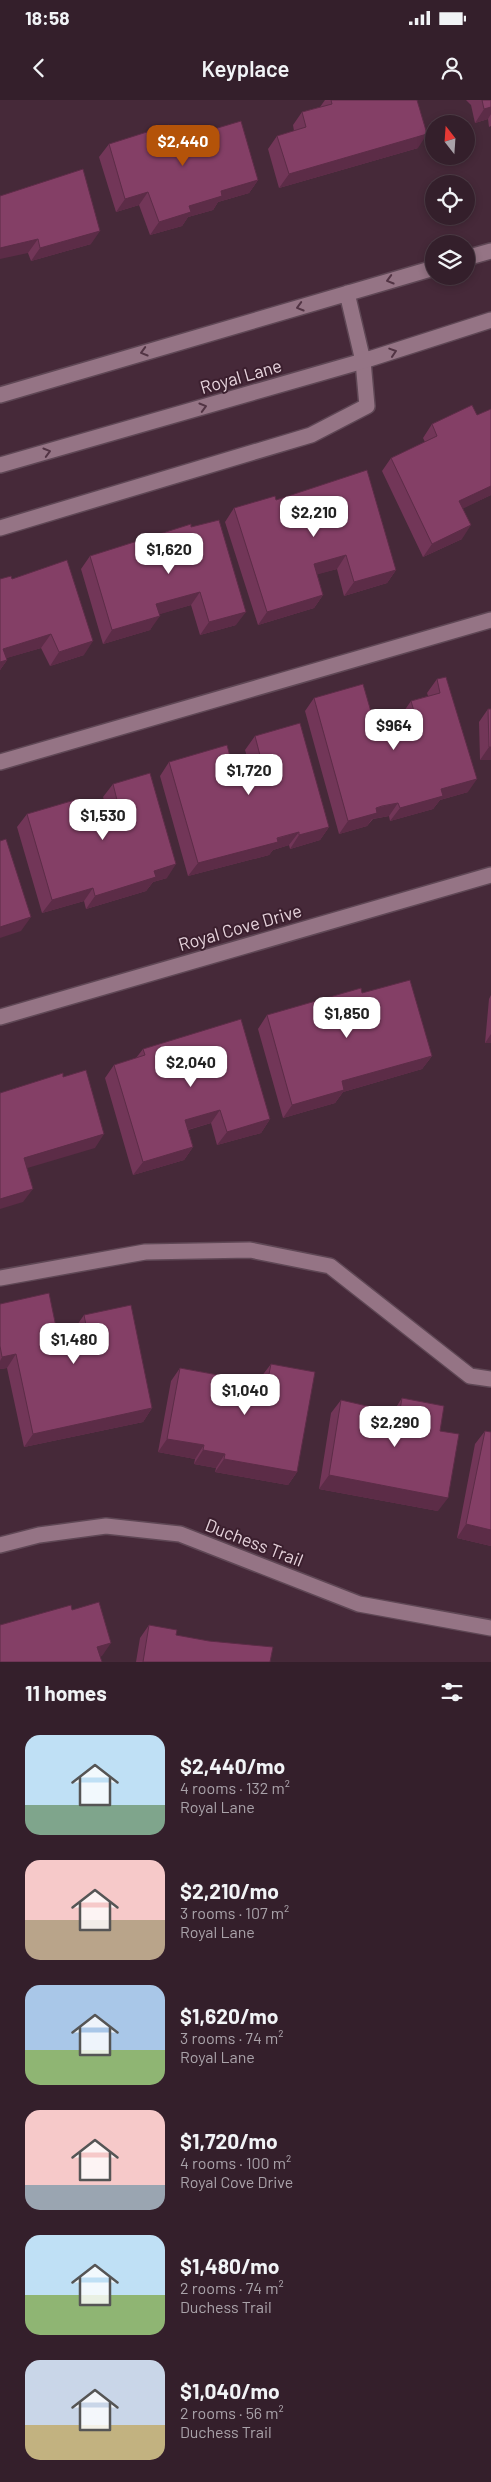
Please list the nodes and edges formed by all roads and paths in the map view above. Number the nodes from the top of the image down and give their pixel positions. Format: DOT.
graph roads {
  1 [pos="491,251"];
  2 [pos="475,255"];
  3 [pos="425,271"];
  4 [pos="347,293"];
  5 [pos="491,320"];
  6 [pos="363,361"];
  7 [pos="0,395"];
  8 [pos="0,465"];
  9 [pos="0,528"];
  10 [pos="491,620"];
  11 [pos="0,762"];
  12 [pos="491,875"];
  13 [pos="0,1017"];
  14 [pos="0,1278"];
  15 [pos="491,1379"];
  16 [pos="0,1545"];
  17 [pos="491,1628"];
  1 -- 2 [label="main road"];
  3 -- 4 [label="main road, one-way"];
  4 -- 6 [label="main road"];
  4 -- 7 [label="main road, one-way"];
  6 -- 5 [label="main road, Royal Lane, one-way"];
  8 -- 6 [label="main road, Royal Lane, one-way"];
  6 -- 9 [label="main road"];
  10 -- 11 [label="main road"];
  12 -- 13 [label="main road, Royal Cove Drive"];
  14 -- 15 [label="main road"];
  16 -- 17 [label="main road, Duchess Trail"];
}
